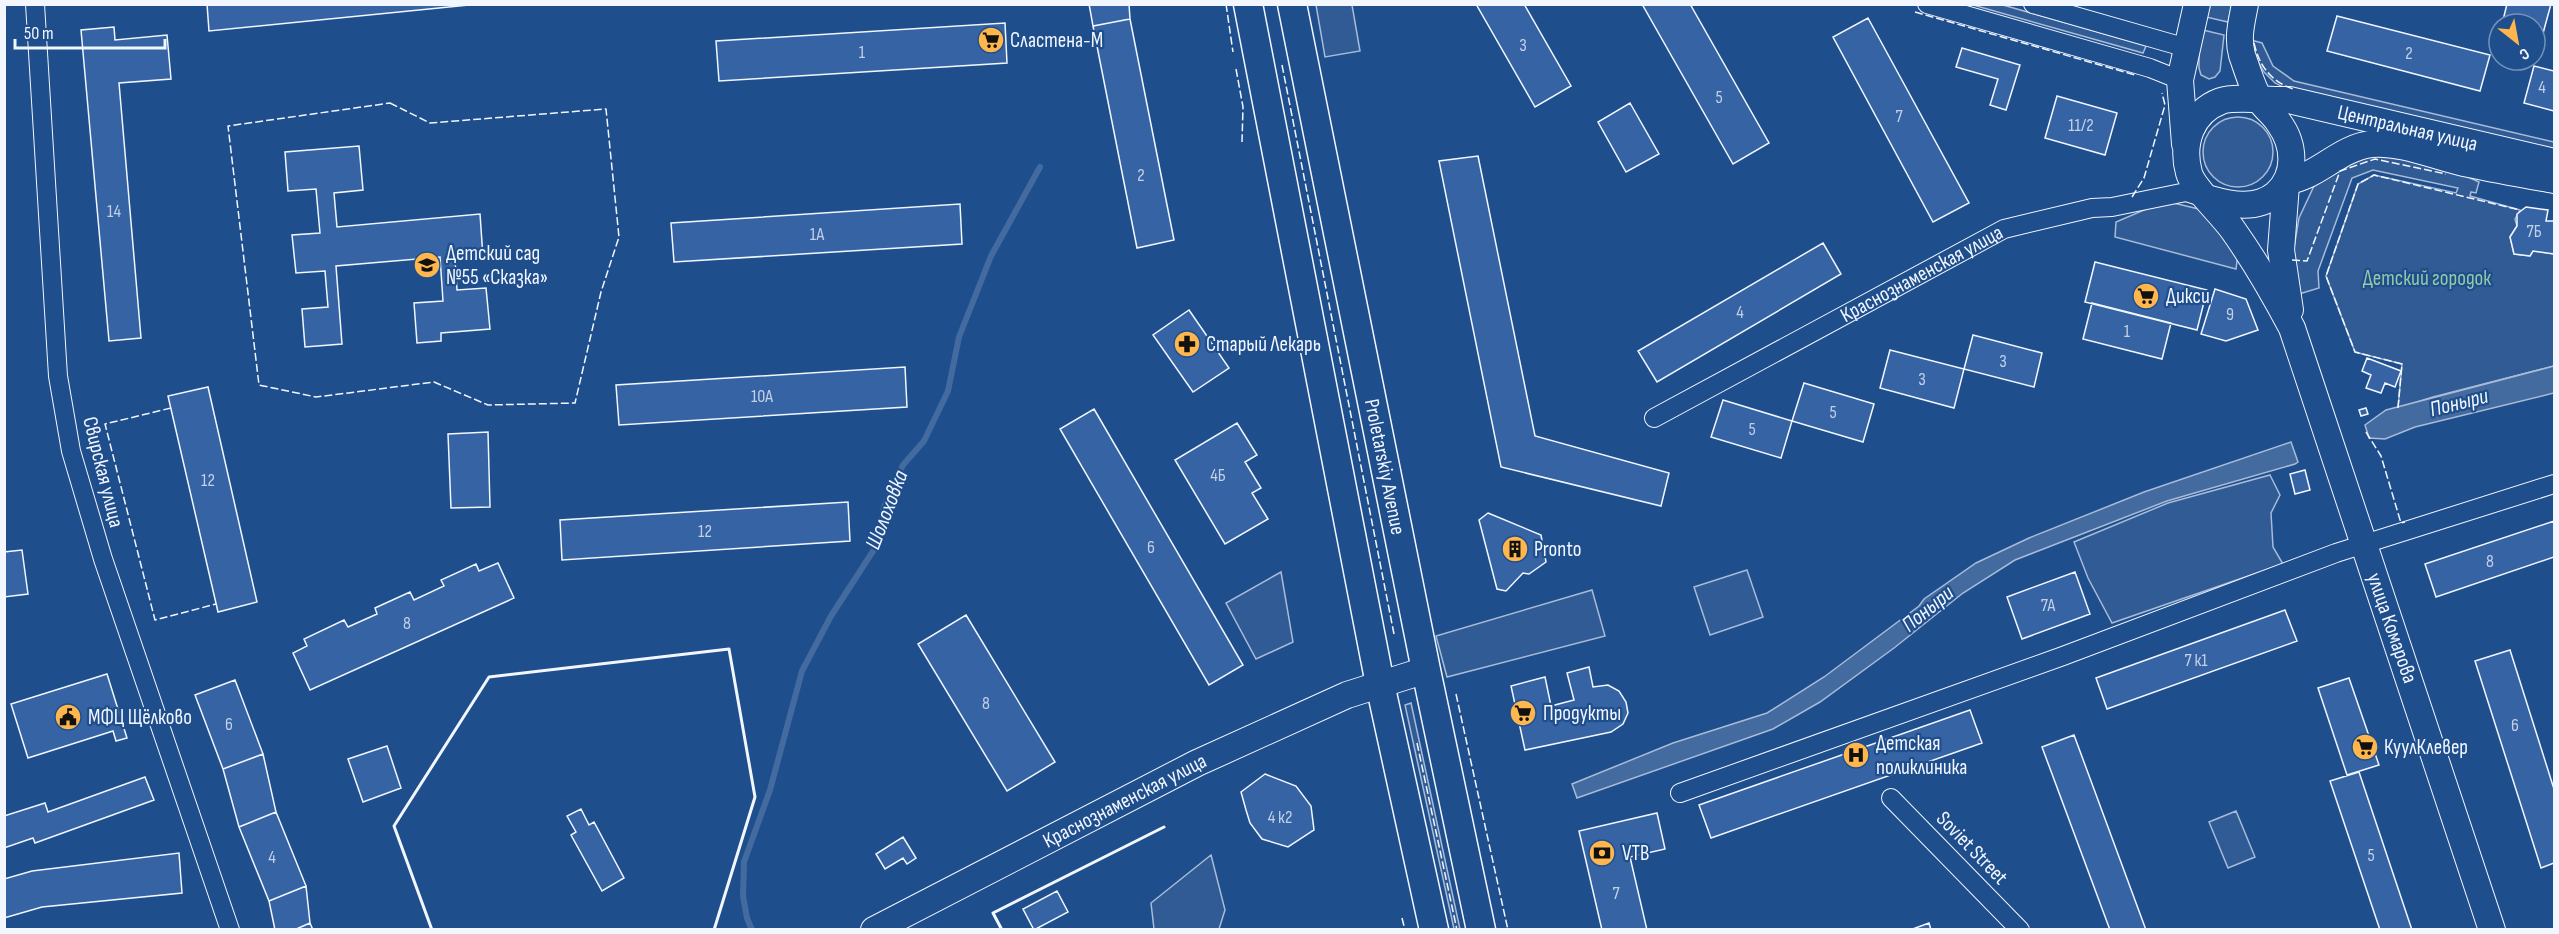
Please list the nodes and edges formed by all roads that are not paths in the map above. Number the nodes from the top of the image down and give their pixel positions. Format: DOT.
graph roads {
  1 [pos="35,4"];
  2 [pos="1248,4"];
  3 [pos="1292,4"];
  4 [pos="1927,4"];
  5 [pos="2033,4"];
  6 [pos="2197,4"];
  7 [pos="2245,4"];
  8 [pos="2187,48"];
  9 [pos="2180,80"];
  10 [pos="2261,102"];
  11 [pos="2185,150"];
  12 [pos="2554,162"];
  13 [pos="2554,180"];
  14 [pos="2287,183"];
  15 [pos="2210,199"];
  16 [pos="2292,328"];
  17 [pos="1654,418"];
  18 [pos="2554,484"];
  19 [pos="2363,544"];
  20 [pos="1426,670"];
  21 [pos="1380,684"];
  22 [pos="1680,793"];
  23 [pos="1891,798"];
  24 [pos="230,930"];
  25 [pos="873,930"];
  26 [pos="1434,930"];
  27 [pos="1481,930"];
  28 [pos="2020,930"];
  29 [pos="2492,930"];
  1 -- 24 [label="street, Свирская улица"];
  2 -- 21 [label="main road"];
  3 -- 20 [label="main road, Proletarskiy Avenue"];
  4 -- 9 [label="street"];
  5 -- 8 [label="street"];
  6 -- 8 [label="main road"];
  7 -- 10 [label="main road"];
  8 -- 9 [label="main road"];
  9 -- 11 [label="main road"];
  10 -- 11 [label="main road"];
  10 -- 12 [label="main road, Центральная улица"];
  10 -- 14 [label="main road"];
  11 -- 15 [label="main road"];
  13 -- 14 [label="main road, Центральная улица"];
  14 -- 15 [label="main road"];
  14 -- 16 [label="main road"];
  15 -- 16 [label="main road"];
  15 -- 17 [label="street, Краснознаменская улица"];
  16 -- 19 [label="main road, улица Комарова"];
  18 -- 19 [label="street"];
  19 -- 22 [label="street"];
  19 -- 29 [label="main road, улица Комарова"];
  20 -- 21 [label="main road, Краснознаменская улица"];
  20 -- 27 [label="main road, Proletarskiy Avenue"];
  21 -- 25 [label="main road, Краснознаменская улица"];
  21 -- 26 [label="main road"];
  23 -- 28 [label="street, Soviet Street"];
}
